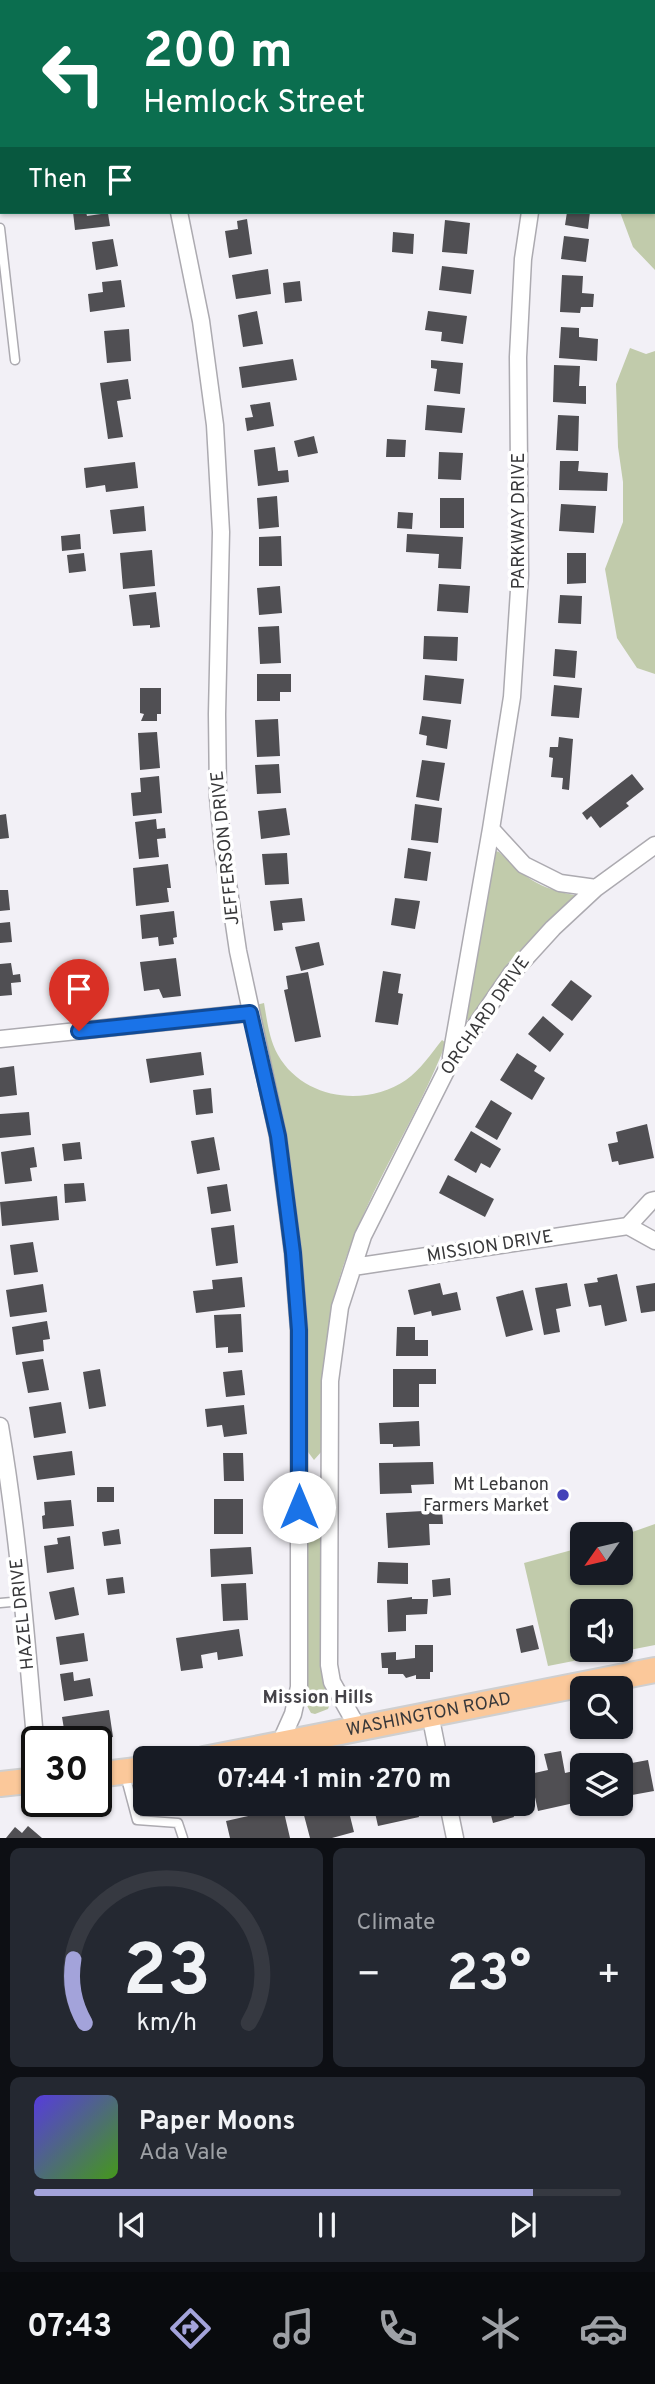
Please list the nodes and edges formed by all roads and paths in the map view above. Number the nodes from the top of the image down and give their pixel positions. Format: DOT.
graph roads {
  1 [pos="179,214"];
  2 [pos="530,214"];
  3 [pos="0,228"];
  4 [pos="15,360"];
  5 [pos="491,829"];
  6 [pos="655,845"];
  7 [pos="596,888"];
  8 [pos="250,1013"];
  9 [pos="0,1039"];
  10 [pos="450,1063"];
  11 [pos="655,1200"];
  12 [pos="628,1226"];
  13 [pos="655,1241"];
  14 [pos="352,1267"];
  15 [pos="0,1426"];
  16 [pos="330,1481"];
  17 [pos="299,1482"];
  18 [pos="23,1601"];
  19 [pos="0,1603"];
  20 [pos="655,1670"];
  21 [pos="430,1714"];
  22 [pos="34,1726"];
  23 [pos="358,1728"];
  24 [pos="280,1743"];
  25 [pos="266,1746"];
  26 [pos="436,1746"];
  27 [pos="133,1771"];
  28 [pos="112,1773"];
  29 [pos="21,1782"];
  30 [pos="0,1784"];
  31 [pos="137,1816"];
  32 [pos="450,1816"];
  33 [pos="183,1838"];
  34 [pos="455,1838"];
  1 -- 8 [label="street, JEFFERSON DRIVE"];
  2 -- 5 [label="street, PARKWAY DRIVE"];
  3 -- 4 [label="lane"];
  5 -- 7 [label="street"];
  5 -- 10 [label="street, PARKWAY DRIVE"];
  6 -- 7 [label="street, ORCHARD DRIVE"];
  7 -- 10 [label="street, ORCHARD DRIVE"];
  8 -- 9 [label="street"];
  8 -- 17 [label="street, JEFFERSON DRIVE"];
  10 -- 14 [label="street, ORCHARD DRIVE"];
  11 -- 12 [label="street"];
  12 -- 13 [label="street"];
  12 -- 14 [label="street, MISSION DRIVE"];
  14 -- 16 [label="street"];
  15 -- 18 [label="street, HAZEL DRIVE"];
  16 -- 17 [label="street"];
  16 -- 23 [label="street"];
  17 -- 24 [label="street, JEFFERSON DRIVE"];
  18 -- 19 [label="lane"];
  18 -- 22 [label="street, HAZEL DRIVE"];
  20 -- 21 [label="main road, WASHINGTON ROAD"];
  21 -- 23 [label="main road, WASHINGTON ROAD"];
  21 -- 26 [label="street"];
  23 -- 24 [label="main road, WASHINGTON ROAD"];
  24 -- 25 [label="main road, WASHINGTON ROAD"];
  27 -- 28 [label="main road"];
  29 -- 30 [label="main road"];
  31 -- 33 [label="lane"];
  32 -- 34 [label="street"];
}
